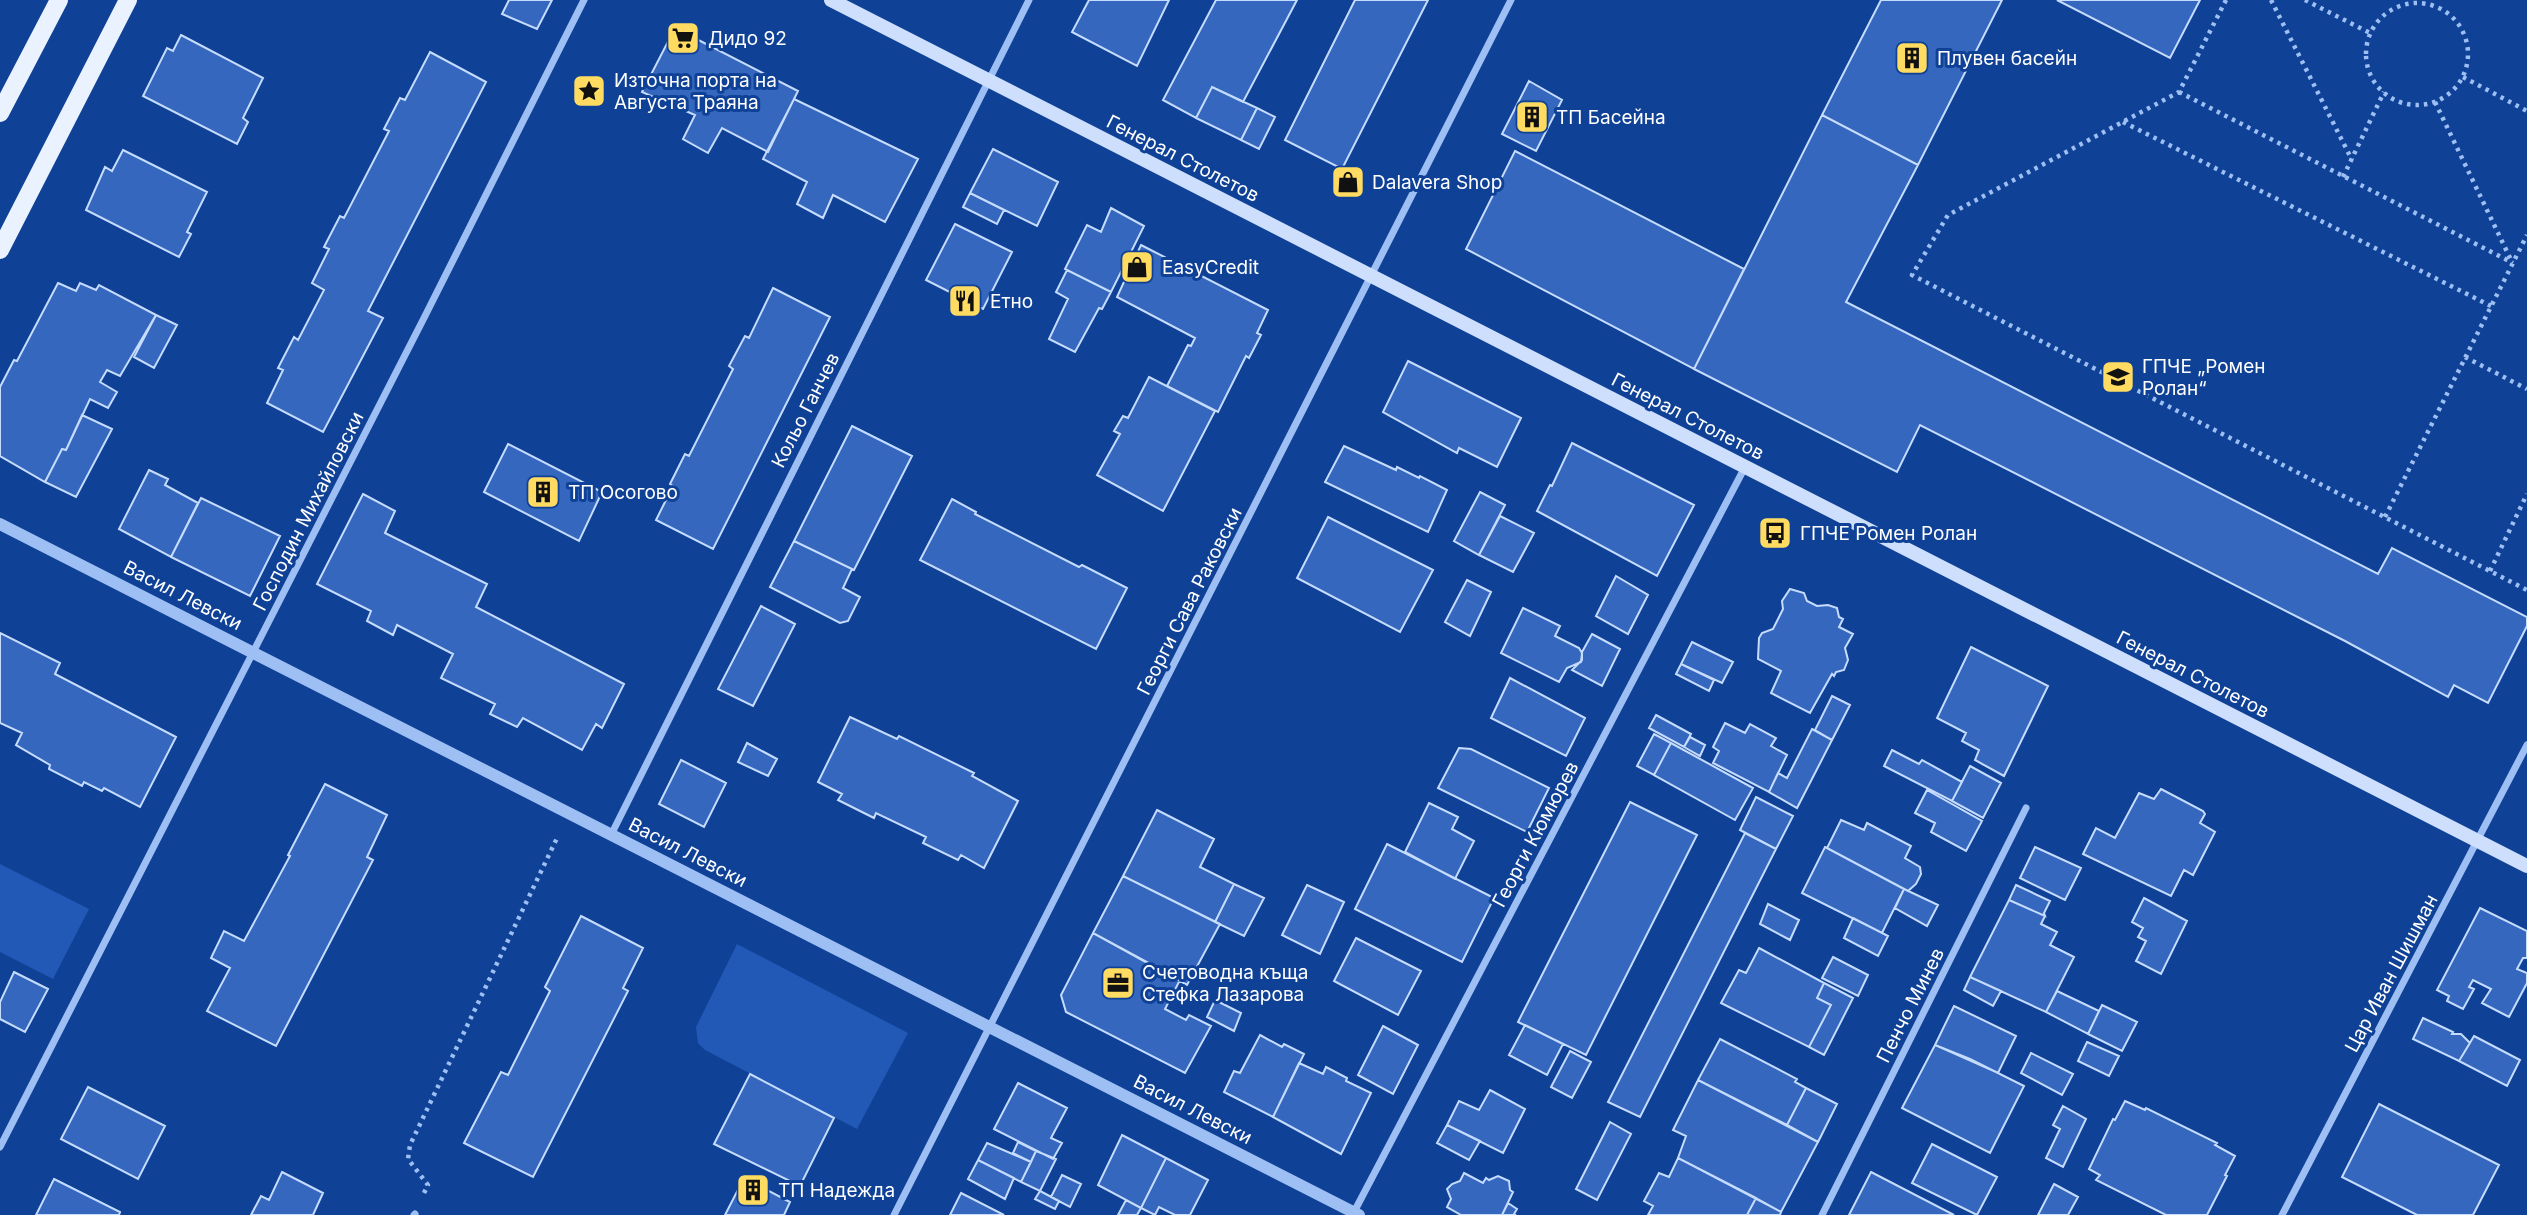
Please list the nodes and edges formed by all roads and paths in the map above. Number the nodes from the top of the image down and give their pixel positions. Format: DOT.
graph roads {
  1 [pos="59,0"];
  2 [pos="128,0"];
  3 [pos="584,0"];
  4 [pos="831,0"];
  5 [pos="1029,0"];
  6 [pos="1511,0"];
  7 [pos="2226,0"];
  8 [pos="2270,0"];
  9 [pos="2305,0"];
  10 [pos="2370,33"];
  11 [pos="2463,77"];
  12 [pos="988,80"];
  13 [pos="2179,92"];
  14 [pos="2384,93"];
  15 [pos="2435,102"];
  16 [pos="2527,111"];
  17 [pos="0,113"];
  18 [pos="2122,122"];
  19 [pos="2352,160"];
  20 [pos="2343,177"];
  21 [pos="2527,235"];
  22 [pos="0,250"];
  23 [pos="2513,263"];
  24 [pos="1372,276"];
  25 [pos="2491,306"];
  26 [pos="2465,357"];
  27 [pos="2527,388"];
  28 [pos="1745,467"];
  29 [pos="2527,494"];
  30 [pos="2385,517"];
  31 [pos="0,524"];
  32 [pos="2490,571"];
  33 [pos="2527,590"];
  34 [pos="253,653"];
  35 [pos="2527,745"];
  36 [pos="2026,808"];
  37 [pos="569,814"];
  38 [pos="611,835"];
  39 [pos="2478,841"];
  40 [pos="2527,866"];
  41 [pos="989,1027"];
  42 [pos="0,1147"];
  43 [pos="414,1214"];
  44 [pos="1355,1214"];
  45 [pos="894,1215"];
  46 [pos="1822,1215"];
  47 [pos="2282,1215"];
  1 -- 17 [label="main road"];
  2 -- 22 [label="main road"];
  3 -- 34 [label="street, Господин Михайловски"];
  4 -- 12 [label="main road, Генерал Столетов"];
  5 -- 12 [label="street, Кольо Ганчев"];
  6 -- 24 [label="street, Георги Сава Раковски"];
  7 -- 13 [label="path"];
  8 -- 19 [label="path"];
  9 -- 10 [label="path"];
  10 -- 11 [label="path"];
  10 -- 14 [label="path"];
  11 -- 15 [label="path"];
  11 -- 16 [label="path"];
  12 -- 24 [label="main road, Генерал Столетов"];
  12 -- 38 [label="street, Кольо Ганчев"];
  13 -- 18 [label="path"];
  13 -- 20 [label="path"];
  14 -- 15 [label="path"];
  14 -- 19 [label="path"];
  15 -- 23 [label="path"];
  18 -- 25 [label="path"];
  18 -- 30 [label="path"];
  19 -- 20 [label="path"];
  20 -- 23 [label="path"];
  21 -- 23 [label="path"];
  23 -- 25 [label="path"];
  24 -- 28 [label="main road, Генерал Столетов"];
  24 -- 41 [label="street, Георги Сава Раковски"];
  25 -- 26 [label="path"];
  26 -- 27 [label="path"];
  26 -- 30 [label="path"];
  28 -- 39 [label="main road, Генерал Столетов"];
  28 -- 44 [label="street, Георги Кюмюрев"];
  29 -- 32 [label="path"];
  30 -- 32 [label="path"];
  31 -- 34 [label="street, Васил Левски"];
  32 -- 33 [label="path"];
  34 -- 37 [label="street, Васил Левски"];
  34 -- 42 [label="street, Господин Михайловски"];
  35 -- 39 [label="street, Цар Иван Шишман"];
  36 -- 46 [label="street, Пенчо Минев"];
  37 -- 38 [label="street, Васил Левски"];
  37 -- 43 [label="path"];
  38 -- 41 [label="street, Васил Левски"];
  39 -- 40 [label="main road, Генерал Столетов"];
  39 -- 47 [label="street, Цар Иван Шишман"];
  41 -- 44 [label="street, Васил Левски"];
  41 -- 45 [label="street, Георги Сава Раковски"];
}
